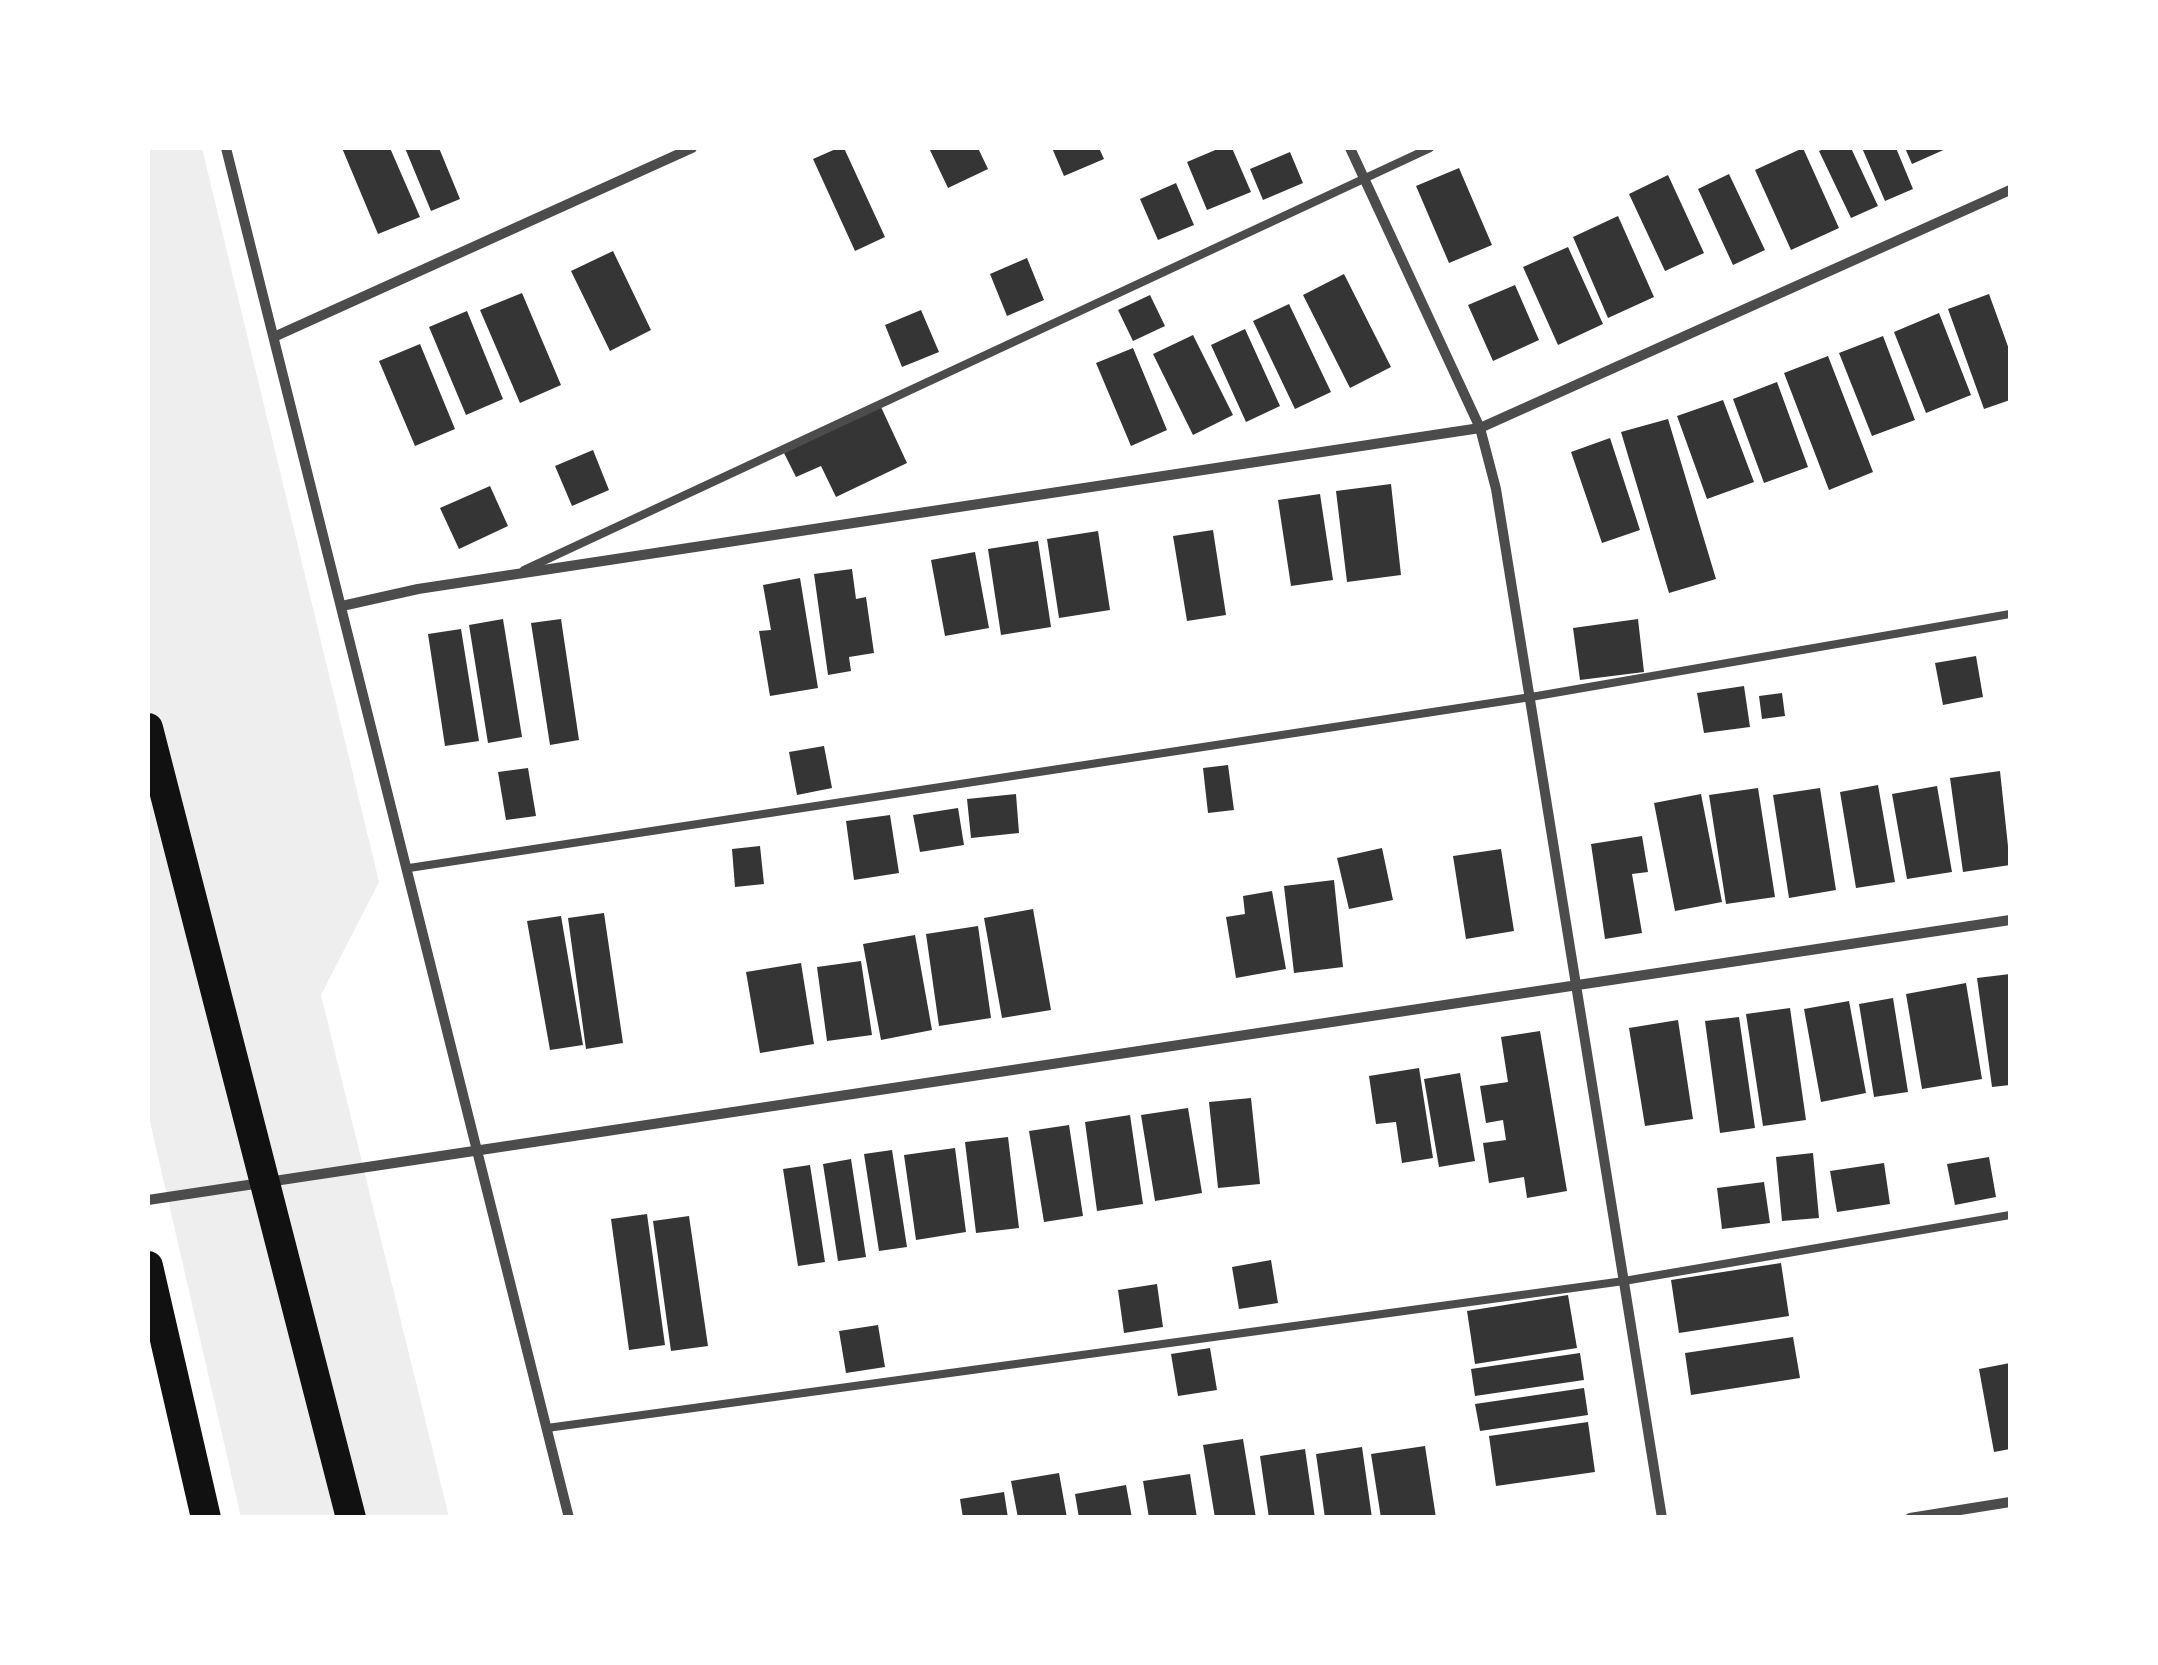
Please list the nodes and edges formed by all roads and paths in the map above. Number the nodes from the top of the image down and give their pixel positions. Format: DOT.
graph roads {
  1 [pos="226,148"];
  2 [pos="692,148"];
  3 [pos="1350,148"];
  4 [pos="1430,148"];
  5 [pos="1364,178"];
  6 [pos="2010,190"];
  7 [pos="276,336"];
  8 [pos="1480,428"];
  9 [pos="516,574"];
  10 [pos="342,606"];
  11 [pos="2010,614"];
  12 [pos="1531,697"];
  13 [pos="148,728"];
  14 [pos="409,868"];
  15 [pos="2010,920"];
  16 [pos="1576,986"];
  17 [pos="477,1152"];
  18 [pos="148,1200"];
  19 [pos="2010,1216"];
  20 [pos="148,1266"];
  21 [pos="1624,1281"];
  22 [pos="547,1428"];
  23 [pos="2010,1502"];
  24 [pos="206,1518"];
  25 [pos="351,1518"];
  26 [pos="569,1518"];
  27 [pos="1662,1518"];
  28 [pos="1910,1518"];
  1 -- 7 [label="street"];
  2 -- 7 [label="street"];
  3 -- 5 [label="street"];
  4 -- 5 [label="lane"];
  5 -- 8 [label="street"];
  5 -- 9 [label="lane"];
  6 -- 8 [label="street"];
  7 -- 10 [label="street"];
  8 -- 9 [label="street"];
  8 -- 12 [label="street"];
  9 -- 10 [label="street"];
  10 -- 14 [label="street"];
  11 -- 12 [label="lane"];
  12 -- 14 [label="lane"];
  12 -- 16 [label="street"];
  13 -- 25 [label="highway"];
  14 -- 17 [label="street"];
  15 -- 16 [label="street"];
  16 -- 17 [label="street"];
  16 -- 21 [label="street"];
  17 -- 18 [label="street"];
  17 -- 22 [label="street"];
  19 -- 21 [label="lane"];
  20 -- 24 [label="highway"];
  21 -- 22 [label="lane"];
  21 -- 27 [label="street"];
  22 -- 26 [label="street"];
  23 -- 28 [label="street"];
}
